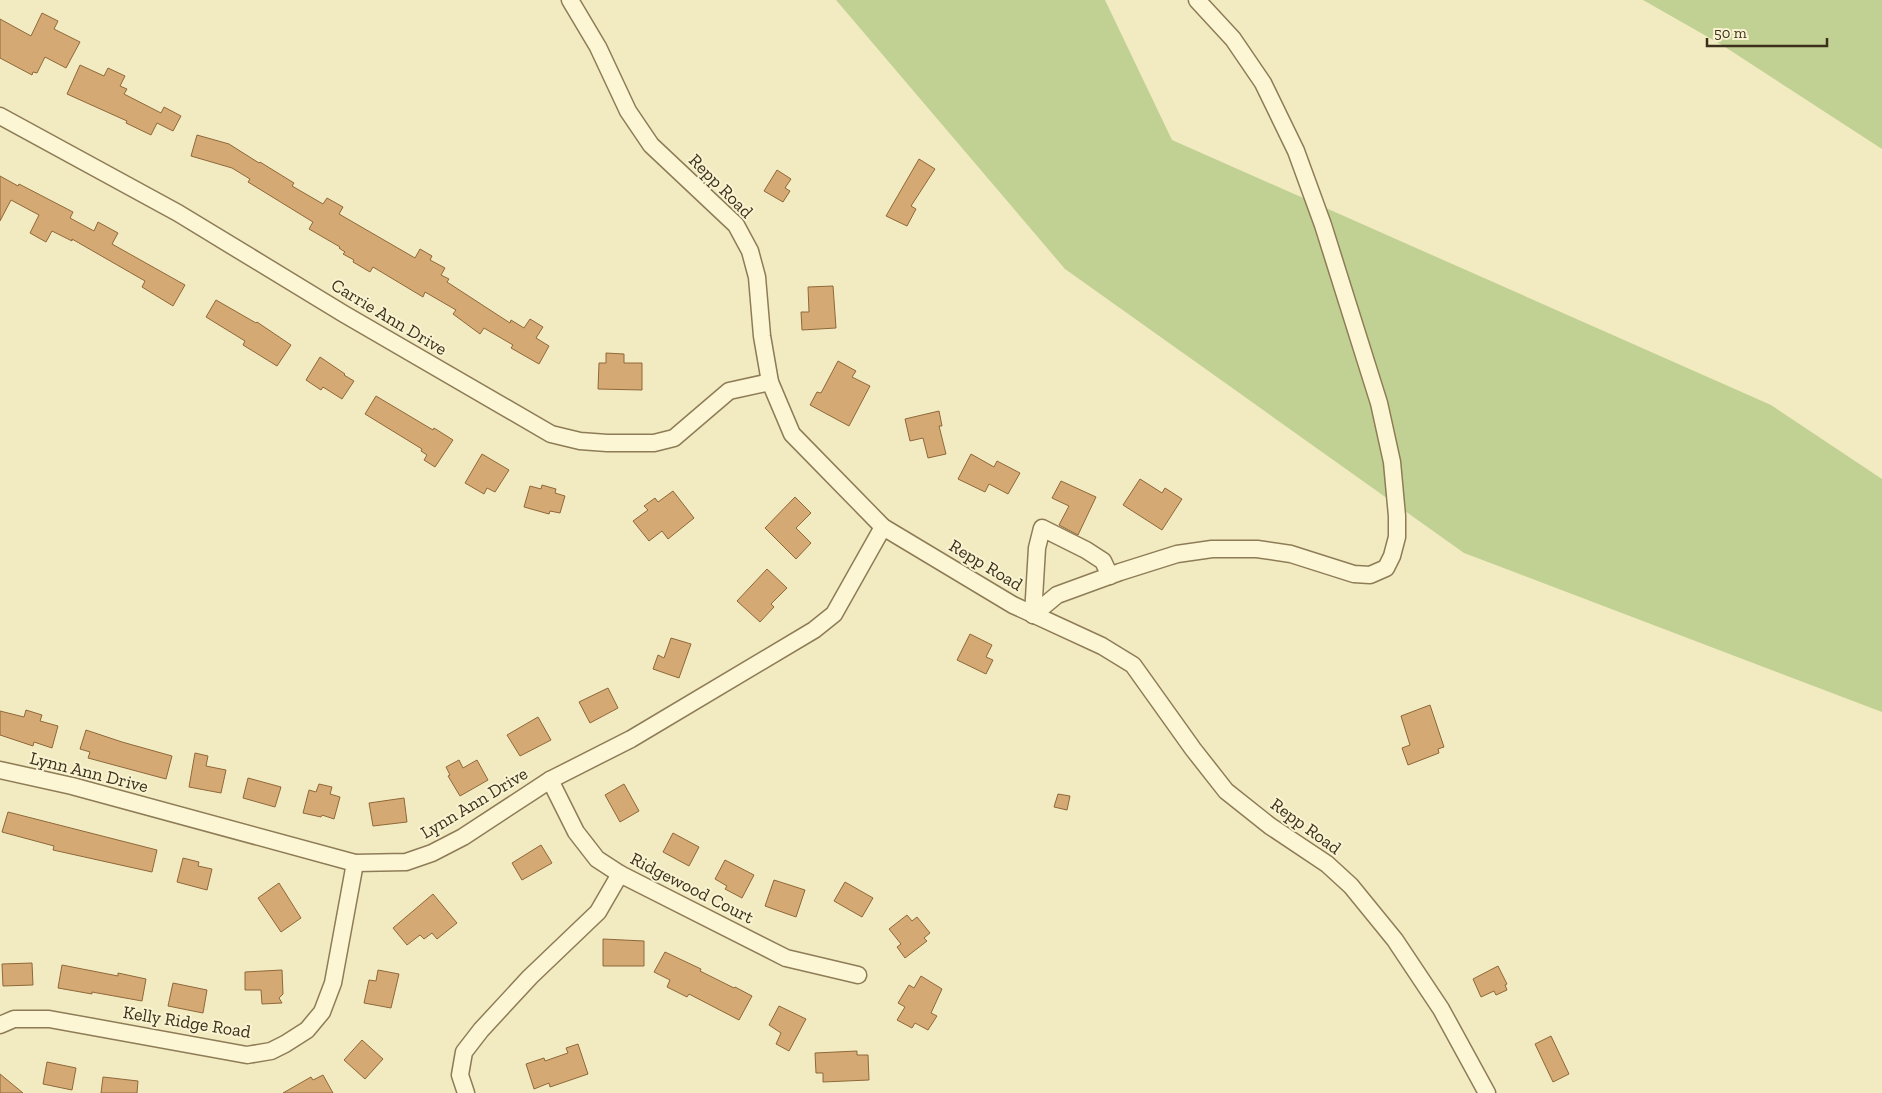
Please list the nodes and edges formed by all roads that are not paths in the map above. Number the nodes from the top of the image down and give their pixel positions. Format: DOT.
graph roads {
  1 [pos="570,0"];
  2 [pos="1197,0"];
  3 [pos="0,116"];
  4 [pos="770,382"];
  5 [pos="883,527"];
  6 [pos="1110,576"];
  7 [pos="1033,615"];
  8 [pos="0,770"];
  9 [pos="550,780"];
  10 [pos="355,863"];
  11 [pos="620,874"];
  12 [pos="858,975"];
  13 [pos="0,1025"];
  14 [pos="466,1093"];
  15 [pos="1487,1093"];
  1 -- 4 [label="street, Repp Road"];
  2 -- 6 [label="street"];
  3 -- 4 [label="street, Carrie Ann Drive"];
  4 -- 5 [label="street, Repp Road"];
  5 -- 7 [label="street, Repp Road"];
  5 -- 9 [label="street, Lynn Ann Drive"];
  6 -- 7 [label="street"];
  6 -- 7 [label="street"];
  7 -- 15 [label="street, Repp Road"];
  8 -- 10 [label="street, Lynn Ann Drive"];
  9 -- 10 [label="street, Lynn Ann Drive"];
  9 -- 11 [label="street, Ridgewood Court"];
  10 -- 13 [label="street, Kelly Ridge Road"];
  11 -- 12 [label="street, Ridgewood Court"];
  11 -- 14 [label="street"];
}
